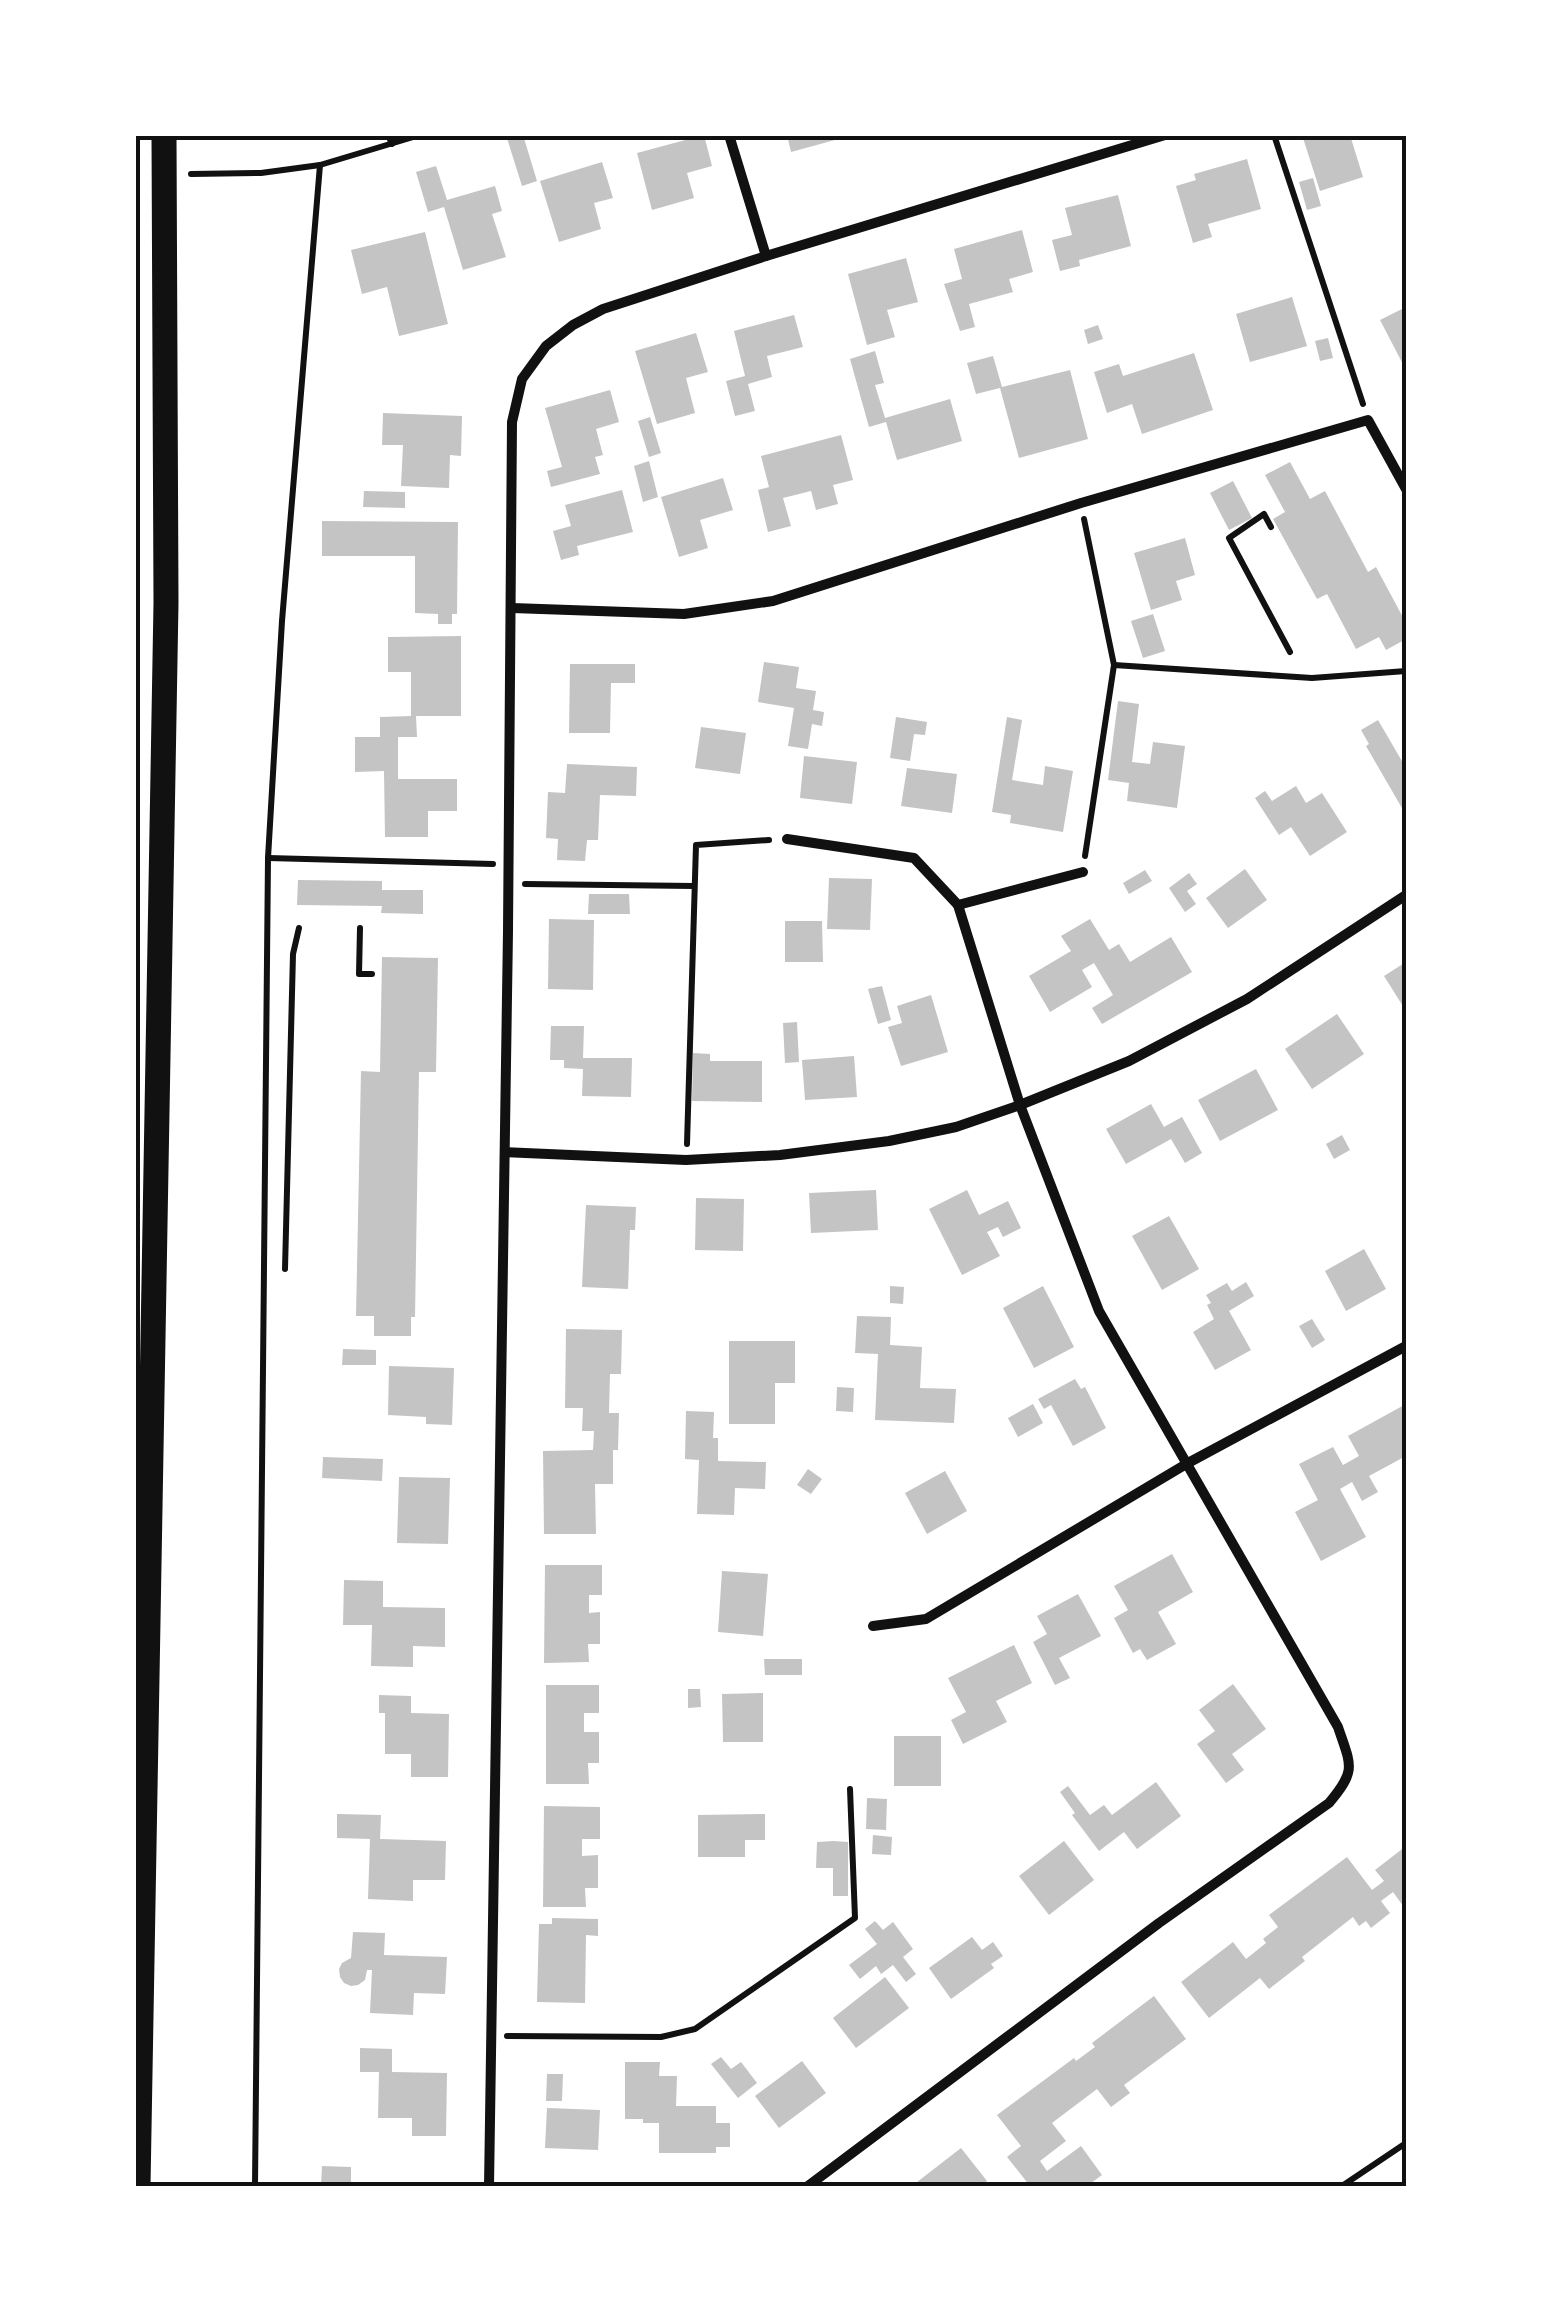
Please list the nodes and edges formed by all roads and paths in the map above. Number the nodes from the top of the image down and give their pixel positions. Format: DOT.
graph roads {
  1 [pos="164,135"];
  2 [pos="388,135"];
  3 [pos="420,135"];
  4 [pos="729,135"];
  5 [pos="1165,135"];
  6 [pos="1274,135"];
  7 [pos="392,144"];
  8 [pos="320,165"];
  9 [pos="189,174"];
  10 [pos="766,256"];
  11 [pos="1368,420"];
  12 [pos="1406,489"];
  13 [pos="1081,502"];
  14 [pos="1271,528"];
  15 [pos="512,608"];
  16 [pos="1290,652"];
  17 [pos="1114,666"];
  18 [pos="1406,671"];
  19 [pos="787,838"];
  20 [pos="268,858"];
  21 [pos="509,864"];
  22 [pos="1083,872"];
  23 [pos="509,884"];
  24 [pos="694,886"];
  25 [pos="1406,895"];
  26 [pos="958,905"];
  27 [pos="299,928"];
  28 [pos="360,928"];
  29 [pos="372,974"];
  30 [pos="1020,1104"];
  31 [pos="505,1152"];
  32 [pos="686,1160"];
  33 [pos="286,1269"];
  34 [pos="1406,1346"];
  35 [pos="1188,1464"];
  36 [pos="873,1626"];
  37 [pos="850,1789"];
  38 [pos="532,2036"];
  39 [pos="1406,2143"];
  40 [pos="138,2186"];
  41 [pos="255,2186"];
  42 [pos="489,2186"];
  43 [pos="808,2186"];
  44 [pos="1342,2186"];
  1 -- 40 [label="main road"];
  2 -- 7 [label="path"];
  3 -- 7 [label="path"];
  4 -- 10 [label="street"];
  5 -- 10 [label="street"];
  6 -- 11 [label="path"];
  7 -- 8 [label="path"];
  8 -- 9 [label="path"];
  8 -- 20 [label="path"];
  10 -- 15 [label="street"];
  11 -- 12 [label="street"];
  11 -- 13 [label="street"];
  13 -- 15 [label="street"];
  13 -- 17 [label="path"];
  14 -- 16 [label="path"];
  15 -- 21 [label="street"];
  17 -- 18 [label="path"];
  17 -- 22 [label="path"];
  19 -- 24 [label="path"];
  19 -- 26 [label="street"];
  20 -- 21 [label="path"];
  20 -- 41 [label="path"];
  21 -- 23 [label="street"];
  22 -- 26 [label="street"];
  23 -- 24 [label="path"];
  23 -- 31 [label="street"];
  24 -- 32 [label="path"];
  25 -- 30 [label="street"];
  26 -- 30 [label="street"];
  27 -- 33 [label="path"];
  28 -- 29 [label="path"];
  30 -- 32 [label="street"];
  30 -- 35 [label="street"];
  31 -- 32 [label="street"];
  31 -- 42 [label="street"];
  34 -- 35 [label="street"];
  35 -- 36 [label="street"];
  35 -- 43 [label="street"];
  37 -- 38 [label="path"];
  39 -- 44 [label="path"];
}
